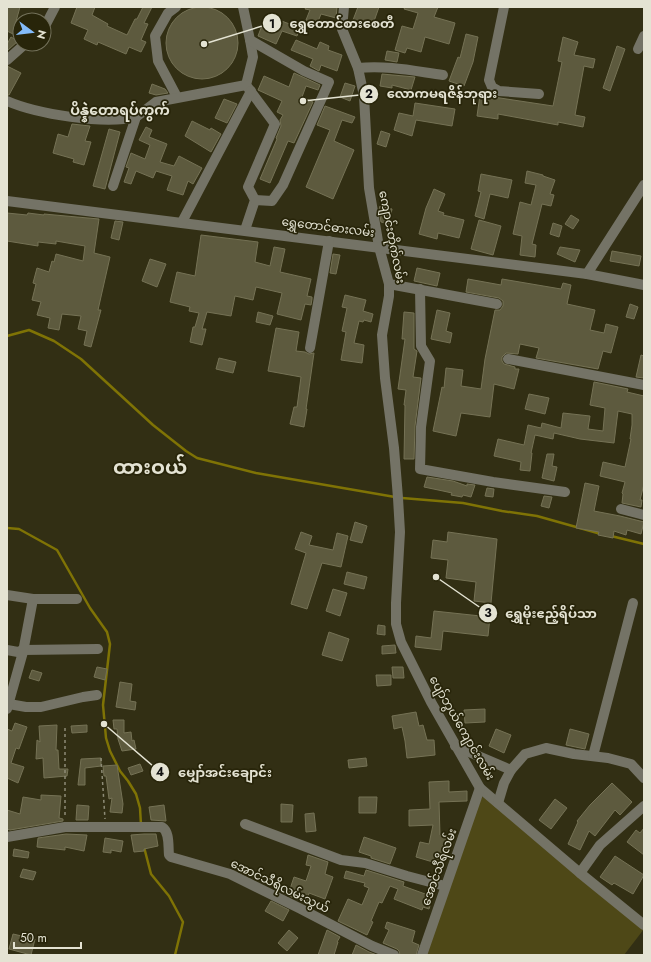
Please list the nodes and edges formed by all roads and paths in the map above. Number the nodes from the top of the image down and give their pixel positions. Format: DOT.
graph roads {
  1 [pos="176,7"];
  2 [pos="243,7"];
  3 [pos="344,7"];
  4 [pos="504,7"];
  5 [pos="644,36"];
  6 [pos="250,40"];
  7 [pos="638,50"];
  8 [pos="16,52"];
  9 [pos="7,60"];
  10 [pos="358,68"];
  11 [pos="442,75"];
  12 [pos="249,88"];
  13 [pos="539,94"];
  14 [pos="177,98"];
  15 [pos="7,101"];
  16 [pos="136,117"];
  17 [pos="644,185"];
  18 [pos="113,186"];
  19 [pos="255,200"];
  20 [pos="7,201"];
  21 [pos="182,222"];
  22 [pos="245,230"];
  23 [pos="329,241"];
  24 [pos="379,247"];
  25 [pos="587,274"];
  26 [pos="389,284"];
  27 [pos="644,285"];
  28 [pos="420,289"];
  29 [pos="497,304"];
  30 [pos="310,348"];
  31 [pos="508,359"];
  32 [pos="644,384"];
  33 [pos="565,492"];
  34 [pos="398,498"];
  35 [pos="644,504"];
  36 [pos="621,509"];
  37 [pos="643,514"];
  38 [pos="7,595"];
  39 [pos="33,598"];
  40 [pos="77,599"];
  41 [pos="633,602"];
  42 [pos="98,649"];
  43 [pos="7,650"];
  44 [pos="23,650"];
  45 [pos="97,695"];
  46 [pos="8,707"];
  47 [pos="65,728"];
  48 [pos="455,746"];
  49 [pos="593,756"];
  50 [pos="101,758"];
  51 [pos="511,770"];
  52 [pos="644,778"];
  53 [pos="480,788"];
  54 [pos="498,803"];
  55 [pos="644,806"];
  56 [pos="246,824"];
  57 [pos="105,826"];
  58 [pos="65,827"];
  59 [pos="7,836"];
  60 [pos="580,873"];
  61 [pos="445,886"];
  62 [pos="644,925"];
  63 [pos="394,955"];
  64 [pos="422,955"];
  1 -- 14 [label="street"];
  2 -- 6 [label="street"];
  3 -- 10 [label="street, ကျောင်းတိုက်လမ်း"];
  4 -- 13 [label="street"];
  5 -- 7 [label="street"];
  6 -- 12 [label="street"];
  6 -- 19 [label="street"];
  8 -- 9 [label="street"];
  10 -- 11 [label="street"];
  10 -- 24 [label="street, ကျောင်းတိုက်လမ်း"];
  12 -- 14 [label="street"];
  12 -- 19 [label="street"];
  12 -- 21 [label="street"];
  14 -- 16 [label="street"];
  15 -- 16 [label="street"];
  16 -- 18 [label="street"];
  17 -- 25 [label="street"];
  19 -- 22 [label="street"];
  20 -- 21 [label="street, ရွှေတောင်ဓားလမ်း"];
  21 -- 22 [label="street, ရွှေတောင်ဓားလမ်း"];
  22 -- 23 [label="street, ရွှေတောင်ဓားလမ်း"];
  23 -- 24 [label="street, ရွှေတောင်ဓားလမ်း"];
  23 -- 30 [label="street"];
  24 -- 25 [label="street, ရွှေတောင်ဓားလမ်း"];
  24 -- 26 [label="street, ကျောင်းတိုက်လမ်း"];
  25 -- 27 [label="street, ရွှေတောင်ဓားလမ်း"];
  26 -- 28 [label="street"];
  26 -- 34 [label="street, ကျောင်းတိုက်လမ်း"];
  28 -- 29 [label="street"];
  28 -- 33 [label="street"];
  31 -- 32 [label="street"];
  34 -- 48 [label="street, ပျော်ဘွယ်ကျောင်းလမ်း"];
  35 -- 37 [label="street"];
  36 -- 37 [label="street"];
  38 -- 39 [label="street"];
  39 -- 40 [label="street"];
  39 -- 44 [label="street"];
  41 -- 49 [label="street"];
  42 -- 44 [label="street"];
  43 -- 44 [label="street"];
  44 -- 46 [label="street"];
  45 -- 46 [label="street"];
  47 -- 58 [label="path"];
  48 -- 51 [label="street"];
  48 -- 53 [label="street, ပျော်ဘွယ်ကျောင်းလမ်း"];
  49 -- 51 [label="street"];
  49 -- 52 [label="street"];
  50 -- 57 [label="path"];
  51 -- 54 [label="street"];
  53 -- 54 [label="street, ပျော်ဘွယ်ကျောင်းလမ်း"];
  53 -- 61 [label="street, အောင်သီရိလမ်း"];
  54 -- 60 [label="street, ပျော်ဘွယ်ကျောင်းလမ်း"];
  55 -- 60 [label="street"];
  56 -- 61 [label="street"];
  57 -- 58 [label="street, အောင်သီရိလမ်းသွယ်"];
  57 -- 63 [label="street, အောင်သီရိလမ်းသွယ်"];
  58 -- 59 [label="street, အောင်သီရိလမ်းသွယ်"];
  60 -- 62 [label="street, ပျော်ဘွယ်ကျောင်းလမ်း"];
  61 -- 64 [label="street, အောင်သီရိလမ်း"];
}
